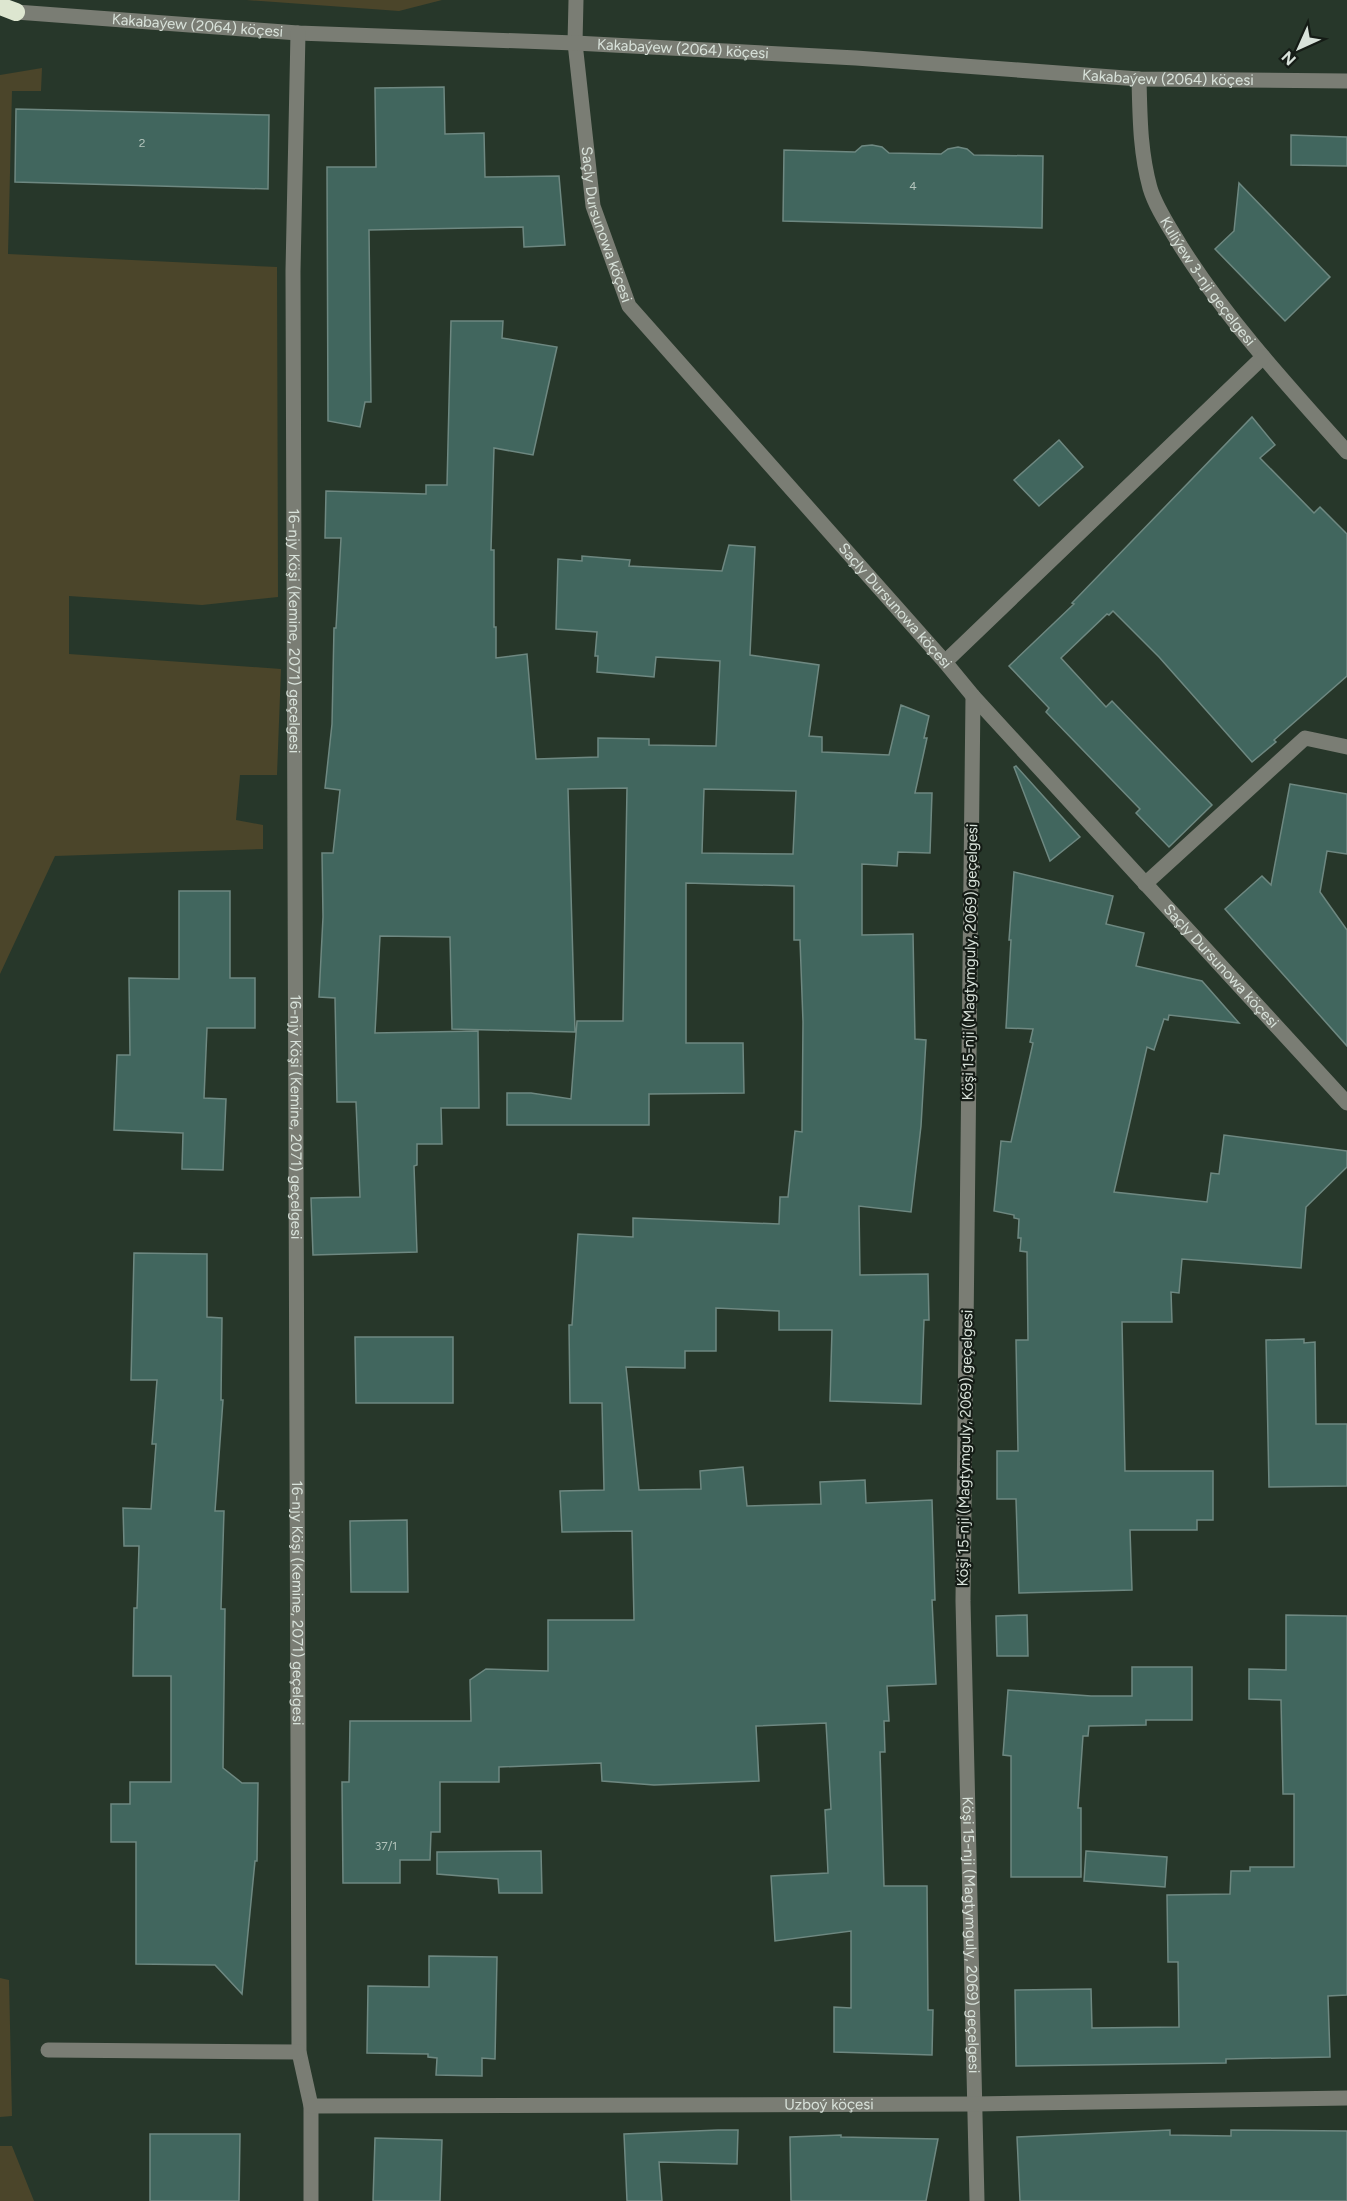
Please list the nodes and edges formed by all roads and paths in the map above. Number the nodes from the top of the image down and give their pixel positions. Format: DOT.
graph roads {
  1 [pos="576,0"];
  2 [pos="6,12"];
  3 [pos="298,33"];
  4 [pos="575,43"];
  5 [pos="1139,79"];
  6 [pos="1347,81"];
  7 [pos="1263,357"];
  8 [pos="1347,452"];
  9 [pos="945,662"];
  10 [pos="973,696"];
  11 [pos="1347,747"];
  12 [pos="1145,884"];
  13 [pos="1347,1103"];
  14 [pos="48,2050"];
  15 [pos="299,2052"];
  16 [pos="1347,2098"];
  17 [pos="975,2104"];
  18 [pos="311,2106"];
  19 [pos="311,2201"];
  20 [pos="976,2201"];
  1 -- 4 [label="street, Saçly Dursunowa köçesi"];
  2 -- 3 [label="street, Kakabaýew (2064) köçesi"];
  3 -- 4 [label="street, Kakabaýew (2064) köçesi"];
  3 -- 15 [label="street, 16-njy Köşi (Kemine, 2071) geçelgesi"];
  4 -- 5 [label="street, Kakabaýew (2064) köçesi"];
  4 -- 9 [label="street, Saçly Dursunowa köçesi"];
  5 -- 6 [label="street, Kakabaýew (2064) köçesi"];
  5 -- 7 [label="street, Kuliýew 3-nji geçelgesi"];
  7 -- 8 [label="street, Kuliýew 3-nji geçelgesi"];
  7 -- 9 [label="street"];
  9 -- 10 [label="street, Saçly Dursunowa köçesi"];
  10 -- 12 [label="street, Saçly Dursunowa köçesi"];
  10 -- 17 [label="street, Köşi 15-nji (Magtymguly, 2069) geçelgesi"];
  11 -- 12 [label="street"];
  12 -- 13 [label="street, Saçly Dursunowa köçesi"];
  14 -- 15 [label="street"];
  15 -- 18 [label="street, 16-njy Köşi (Kemine, 2071) geçelgesi"];
  16 -- 17 [label="street, Uzboý köçesi"];
  17 -- 18 [label="street, Uzboý köçesi"];
  17 -- 20 [label="street, Köşi 15-nji (Magtymguly, 2069) geçelgesi"];
  18 -- 19 [label="street, 16-njy Köşi (Kemine, 2071) geçelgesi"];
}
